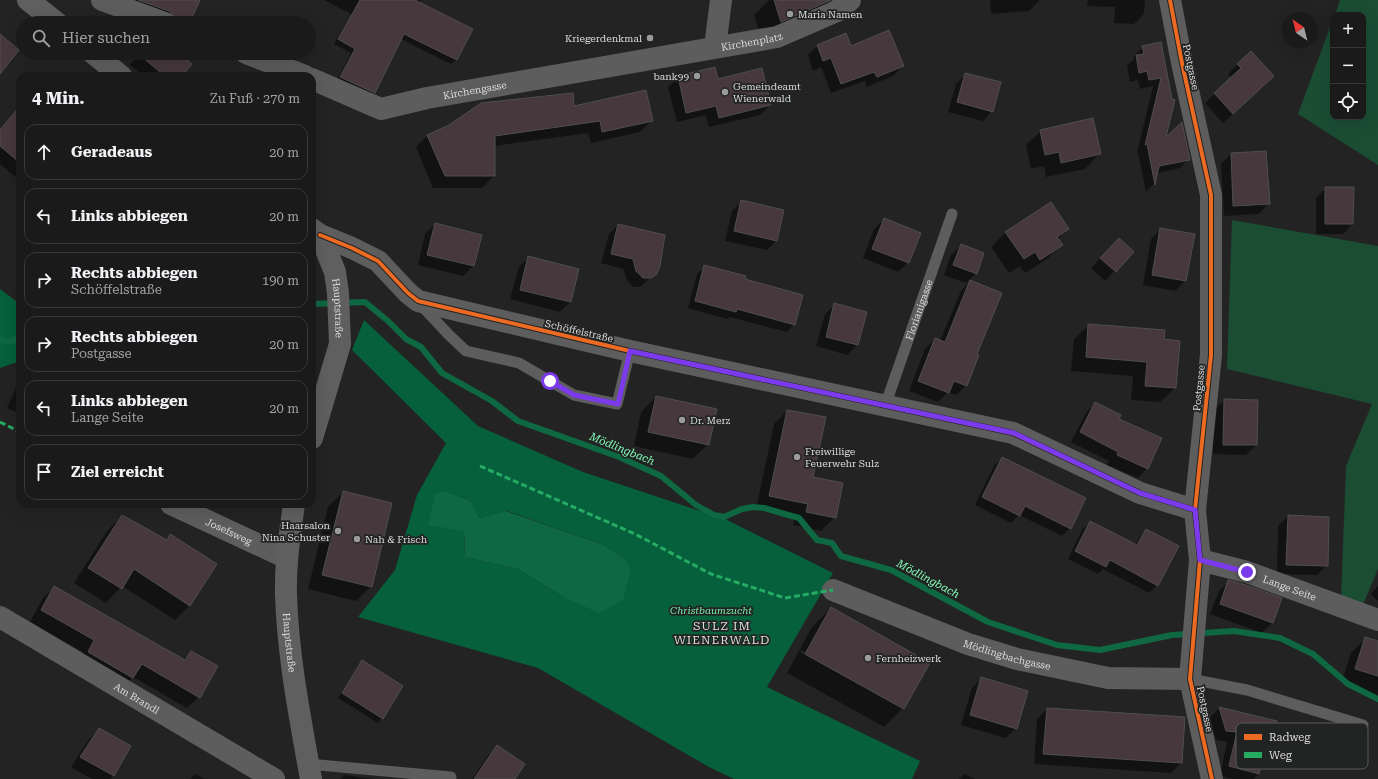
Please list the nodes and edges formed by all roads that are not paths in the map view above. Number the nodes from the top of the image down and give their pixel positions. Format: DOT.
graph roads {
  1 [pos="29,0"];
  2 [pos="102,0"];
  3 [pos="721,0"];
  4 [pos="850,0"];
  5 [pos="1170,0"];
  6 [pos="48,16"];
  7 [pos="146,16"];
  8 [pos="715,47"];
  9 [pos="102,60"];
  10 [pos="264,60"];
  11 [pos="644,60"];
  12 [pos="116,72"];
  13 [pos="295,72"];
  14 [pos="316,81"];
  15 [pos="952,214"];
  16 [pos="316,232"];
  17 [pos="418,301"];
  18 [pos="630,351"];
  19 [pos="885,406"];
  20 [pos="316,425"];
  21 [pos="180,508"];
  22 [pos="293,508"];
  23 [pos="1195,510"];
  24 [pos="287,558"];
  25 [pos="1200,560"];
  26 [pos="833,590"];
  27 [pos="0,617"];
  28 [pos="1378,620"];
  29 [pos="1190,679"];
  30 [pos="1356,723"];
  31 [pos="310,771"];
  32 [pos="451,776"];
  33 [pos="274,779"];
  34 [pos="1212,779"];
  1 -- 6 [label="main road"];
  2 -- 7 [label="street"];
  3 -- 8 [label="street"];
  4 -- 8 [label="street, Kirchenplatz"];
  5 -- 23 [label="street, Postgasse"];
  8 -- 11 [label="street, Kirchenplatz"];
  9 -- 12 [label="main road"];
  10 -- 13 [label="street"];
  11 -- 14 [label="street, Kirchengasse"];
  15 -- 19 [label="lane, Florianigasse"];
  16 -- 17 [label="street, Schöffelstraße"];
  16 -- 20 [label="main road, Hauptstraße"];
  17 -- 18 [label="street, Schöffelstraße"];
  17 -- 18 [label="lane"];
  18 -- 19 [label="street, Schöffelstraße"];
  19 -- 23 [label="street, Schöffelstraße"];
  21 -- 24 [label="street, Josefsweg"];
  22 -- 24 [label="main road, Hauptstraße"];
  23 -- 25 [label="street, Postgasse"];
  24 -- 31 [label="main road, Hauptstraße"];
  25 -- 28 [label="street, Lange Seite"];
  25 -- 29 [label="street, Postgasse"];
  26 -- 29 [label="street, Mödlingbachgasse"];
  27 -- 33 [label="street, Am Brandl"];
  29 -- 30 [label="lane"];
  29 -- 34 [label="street, Postgasse"];
  31 -- 32 [label="lane"];
}
